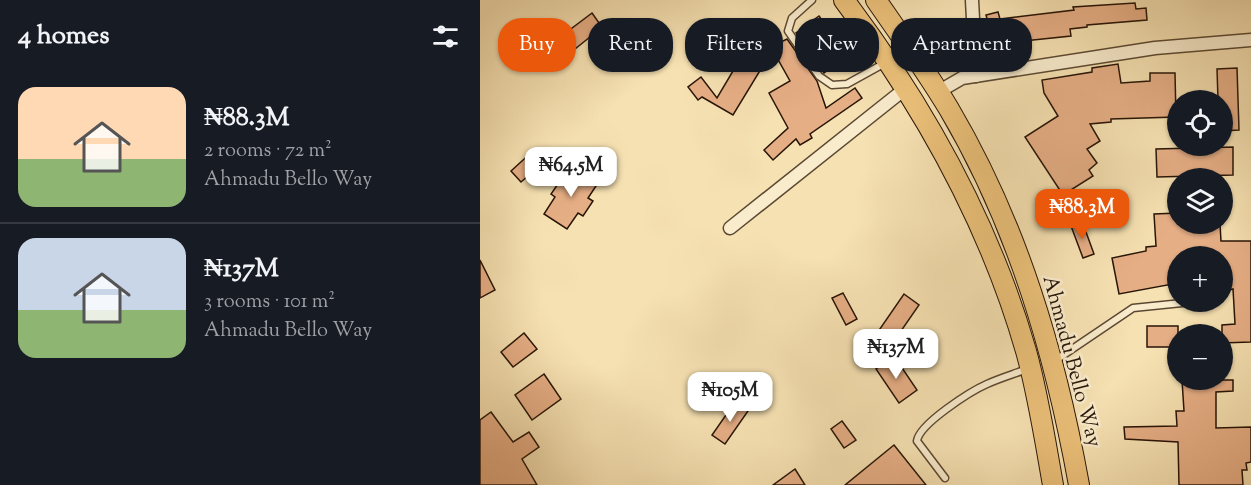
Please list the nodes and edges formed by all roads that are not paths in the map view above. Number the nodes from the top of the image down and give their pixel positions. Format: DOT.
graph roads {
  1 [pos="812,0"];
  2 [pos="844,0"];
  3 [pos="876,0"];
  4 [pos="972,0"];
  5 [pos="1251,40"];
  6 [pos="889,61"];
  7 [pos="976,76"];
  8 [pos="906,88"];
  9 [pos="938,92"];
  10 [pos="730,228"];
  11 [pos="1167,305"];
  12 [pos="1053,361"];
  13 [pos="1030,368"];
  14 [pos="945,478"];
  15 [pos="1053,485"];
  16 [pos="1079,485"];
  1 -- 6 [label="lane"];
  2 -- 6 [label="main road, Ahmadu Bello Way"];
  3 -- 9 [label="main road, Ahmadu Bello Way"];
  4 -- 7 [label="street"];
  5 -- 7 [label="street"];
  6 -- 8 [label="main road, Ahmadu Bello Way"];
  7 -- 9 [label="street"];
  8 -- 10 [label="street"];
  8 -- 13 [label="main road, Ahmadu Bello Way"];
  9 -- 12 [label="main road, Ahmadu Bello Way"];
  11 -- 12 [label="lane"];
  12 -- 16 [label="main road, Ahmadu Bello Way"];
  13 -- 14 [label="lane"];
  13 -- 15 [label="main road, Ahmadu Bello Way"];
}
